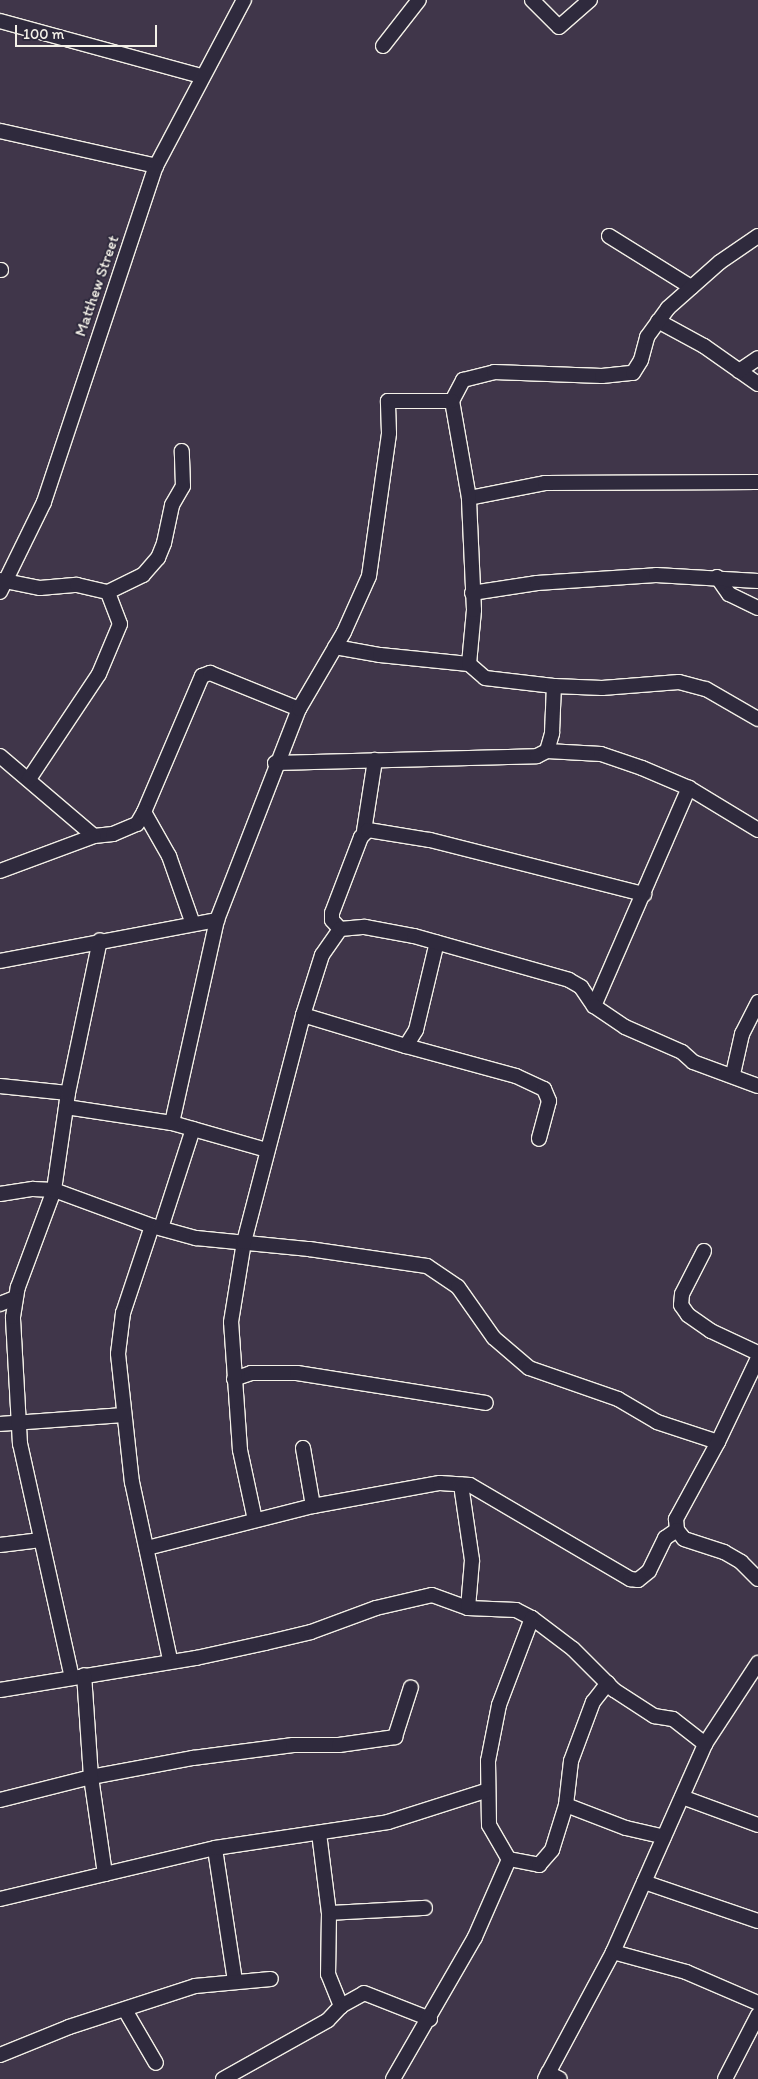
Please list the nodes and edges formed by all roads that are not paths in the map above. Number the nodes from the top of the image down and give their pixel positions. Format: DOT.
graph roads {
  1 [pos="244,0"];
  2 [pos="419,0"];
  3 [pos="532,0"];
  4 [pos="590,0"];
  5 [pos="0,21"];
  6 [pos="383,46"];
  7 [pos="201,76"];
  8 [pos="0,131"];
  9 [pos="156,166"];
  10 [pos="610,236"];
  11 [pos="758,236"];
  12 [pos="691,287"];
  13 [pos="658,320"];
  14 [pos="758,358"];
  15 [pos="740,371"];
  16 [pos="758,384"];
  17 [pos="452,401"];
  18 [pos="182,451"];
  19 [pos="758,482"];
  20 [pos="469,498"];
  21 [pos="717,577"];
  22 [pos="758,581"];
  23 [pos="2,584"];
  24 [pos="108,592"];
  25 [pos="472,593"];
  26 [pos="758,608"];
  27 [pos="335,647"];
  28 [pos="469,664"];
  29 [pos="554,686"];
  30 [pos="299,709"];
  31 [pos="758,718"];
  32 [pos="547,751"];
  33 [pos="0,756"];
  34 [pos="375,760"];
  35 [pos="275,763"];
  36 [pos="29,779"];
  37 [pos="689,788"];
  38 [pos="144,812"];
  39 [pos="758,830"];
  40 [pos="364,831"];
  41 [pos="94,836"];
  42 [pos="0,871"];
  43 [pos="644,894"];
  44 [pos="217,920"];
  45 [pos="193,924"];
  46 [pos="340,929"];
  47 [pos="100,940"];
  48 [pos="438,942"];
  49 [pos="0,961"];
  50 [pos="758,1002"];
  51 [pos="594,1006"];
  52 [pos="303,1015"];
  53 [pos="406,1046"];
  54 [pos="733,1074"];
  55 [pos="0,1086"];
  56 [pos="758,1086"];
  57 [pos="67,1100"];
  58 [pos="172,1123"];
  59 [pos="193,1129"];
  60 [pos="539,1139"];
  61 [pos="267,1150"];
  62 [pos="54,1190"];
  63 [pos="0,1194"];
  64 [pos="156,1227"];
  65 [pos="244,1242"];
  66 [pos="704,1251"];
  67 [pos="15,1298"];
  68 [pos="0,1304"];
  69 [pos="758,1353"];
  70 [pos="758,1358"];
  71 [pos="234,1378"];
  72 [pos="486,1403"];
  73 [pos="124,1415"];
  74 [pos="19,1421"];
  75 [pos="0,1424"];
  76 [pos="718,1442"];
  77 [pos="303,1448"];
  78 [pos="461,1485"];
  79 [pos="314,1506"];
  80 [pos="255,1520"];
  81 [pos="678,1530"];
  82 [pos="39,1540"];
  83 [pos="0,1545"];
  84 [pos="148,1548"];
  85 [pos="758,1579"];
  86 [pos="468,1608"];
  87 [pos="532,1618"];
  88 [pos="170,1660"];
  89 [pos="758,1663"];
  90 [pos="78,1676"];
  91 [pos="608,1683"];
  92 [pos="410,1687"];
  93 [pos="0,1690"];
  94 [pos="705,1744"];
  95 [pos="92,1777"];
  96 [pos="488,1790"];
  97 [pos="682,1796"];
  98 [pos="0,1800"];
  99 [pos="566,1805"];
  100 [pos="758,1825"];
  101 [pos="319,1833"];
  102 [pos="664,1837"];
  103 [pos="215,1848"];
  104 [pos="509,1859"];
  105 [pos="105,1874"];
  106 [pos="644,1882"];
  107 [pos="0,1899"];
  108 [pos="425,1908"];
  109 [pos="329,1913"];
  110 [pos="758,1921"];
  111 [pos="613,1952"];
  112 [pos="271,1979"];
  113 [pos="235,1981"];
  114 [pos="758,2003"];
  115 [pos="341,2006"];
  116 [pos="125,2010"];
  117 [pos="758,2015"];
  118 [pos="430,2018"];
  119 [pos="0,2055"];
  120 [pos="156,2063"];
  121 [pos="551,2077"];
  122 [pos="223,2079"];
  123 [pos="394,2079"];
  124 [pos="725,2079"];
  1 -- 7 [label="street, Matthew Street"];
  2 -- 6 [label="street"];
  3 -- 4 [label="street"];
  5 -- 7 [label="street"];
  7 -- 9 [label="street, Matthew Street"];
  8 -- 9 [label="street"];
  9 -- 23 [label="street, Matthew Street"];
  10 -- 12 [label="street"];
  11 -- 12 [label="street"];
  12 -- 13 [label="street"];
  13 -- 15 [label="street"];
  13 -- 17 [label="street"];
  14 -- 15 [label="street"];
  15 -- 16 [label="street"];
  17 -- 20 [label="street"];
  17 -- 27 [label="street"];
  18 -- 24 [label="street"];
  19 -- 20 [label="street"];
  20 -- 25 [label="street"];
  21 -- 22 [label="street"];
  21 -- 25 [label="street"];
  21 -- 26 [label="street"];
  23 -- 24 [label="street"];
  24 -- 36 [label="street"];
  25 -- 28 [label="street"];
  27 -- 28 [label="street"];
  27 -- 30 [label="street"];
  28 -- 29 [label="street"];
  29 -- 31 [label="street"];
  29 -- 32 [label="street"];
  30 -- 35 [label="street"];
  30 -- 38 [label="street"];
  32 -- 34 [label="street"];
  32 -- 37 [label="street"];
  33 -- 36 [label="street"];
  34 -- 35 [label="street"];
  34 -- 40 [label="street"];
  35 -- 44 [label="street"];
  36 -- 41 [label="street"];
  37 -- 39 [label="street"];
  37 -- 43 [label="street"];
  38 -- 41 [label="street"];
  38 -- 45 [label="street"];
  40 -- 43 [label="street"];
  40 -- 46 [label="street"];
  41 -- 42 [label="street"];
  43 -- 51 [label="street"];
  44 -- 45 [label="street"];
  44 -- 58 [label="street"];
  45 -- 47 [label="street"];
  46 -- 48 [label="street"];
  46 -- 52 [label="street"];
  47 -- 49 [label="street"];
  47 -- 57 [label="street"];
  48 -- 51 [label="street"];
  48 -- 53 [label="street"];
  50 -- 54 [label="street"];
  51 -- 54 [label="street"];
  52 -- 53 [label="street"];
  52 -- 61 [label="street"];
  53 -- 60 [label="street"];
  54 -- 56 [label="street"];
  55 -- 57 [label="street"];
  57 -- 58 [label="street"];
  57 -- 62 [label="street"];
  58 -- 59 [label="street"];
  59 -- 61 [label="street"];
  59 -- 64 [label="street"];
  61 -- 65 [label="street"];
  62 -- 63 [label="street"];
  62 -- 64 [label="street"];
  62 -- 67 [label="street"];
  64 -- 65 [label="street"];
  64 -- 73 [label="street"];
  65 -- 71 [label="street"];
  65 -- 76 [label="street"];
  66 -- 69 [label="street"];
  67 -- 68 [label="street"];
  67 -- 74 [label="street"];
  70 -- 76 [label="street"];
  71 -- 72 [label="street"];
  71 -- 80 [label="street"];
  73 -- 74 [label="street"];
  73 -- 84 [label="street"];
  74 -- 75 [label="street"];
  74 -- 82 [label="street"];
  76 -- 81 [label="street"];
  77 -- 79 [label="street"];
  78 -- 79 [label="street"];
  78 -- 81 [label="street"];
  78 -- 86 [label="street"];
  79 -- 80 [label="street"];
  80 -- 84 [label="street"];
  81 -- 85 [label="street"];
  82 -- 83 [label="street"];
  82 -- 90 [label="street"];
  84 -- 88 [label="street"];
  86 -- 87 [label="street"];
  86 -- 88 [label="street"];
  87 -- 91 [label="street"];
  87 -- 96 [label="street"];
  88 -- 90 [label="street"];
  89 -- 94 [label="street"];
  90 -- 93 [label="street"];
  90 -- 95 [label="street"];
  91 -- 94 [label="street"];
  91 -- 99 [label="street"];
  92 -- 95 [label="street"];
  94 -- 97 [label="street"];
  95 -- 98 [label="street"];
  95 -- 105 [label="street"];
  96 -- 101 [label="street"];
  96 -- 104 [label="street"];
  97 -- 100 [label="street"];
  97 -- 102 [label="street"];
  99 -- 102 [label="street"];
  99 -- 104 [label="street"];
  101 -- 103 [label="street"];
  101 -- 109 [label="street"];
  102 -- 106 [label="street"];
  103 -- 105 [label="street"];
  103 -- 113 [label="street"];
  104 -- 118 [label="street"];
  105 -- 107 [label="street"];
  106 -- 110 [label="street"];
  106 -- 111 [label="street"];
  108 -- 109 [label="street"];
  109 -- 115 [label="street"];
  111 -- 114 [label="street"];
  111 -- 121 [label="street"];
  112 -- 113 [label="street"];
  113 -- 116 [label="street"];
  115 -- 118 [label="street"];
  115 -- 122 [label="street"];
  116 -- 119 [label="street"];
  116 -- 120 [label="street"];
  117 -- 124 [label="street"];
  118 -- 123 [label="street"];
}
